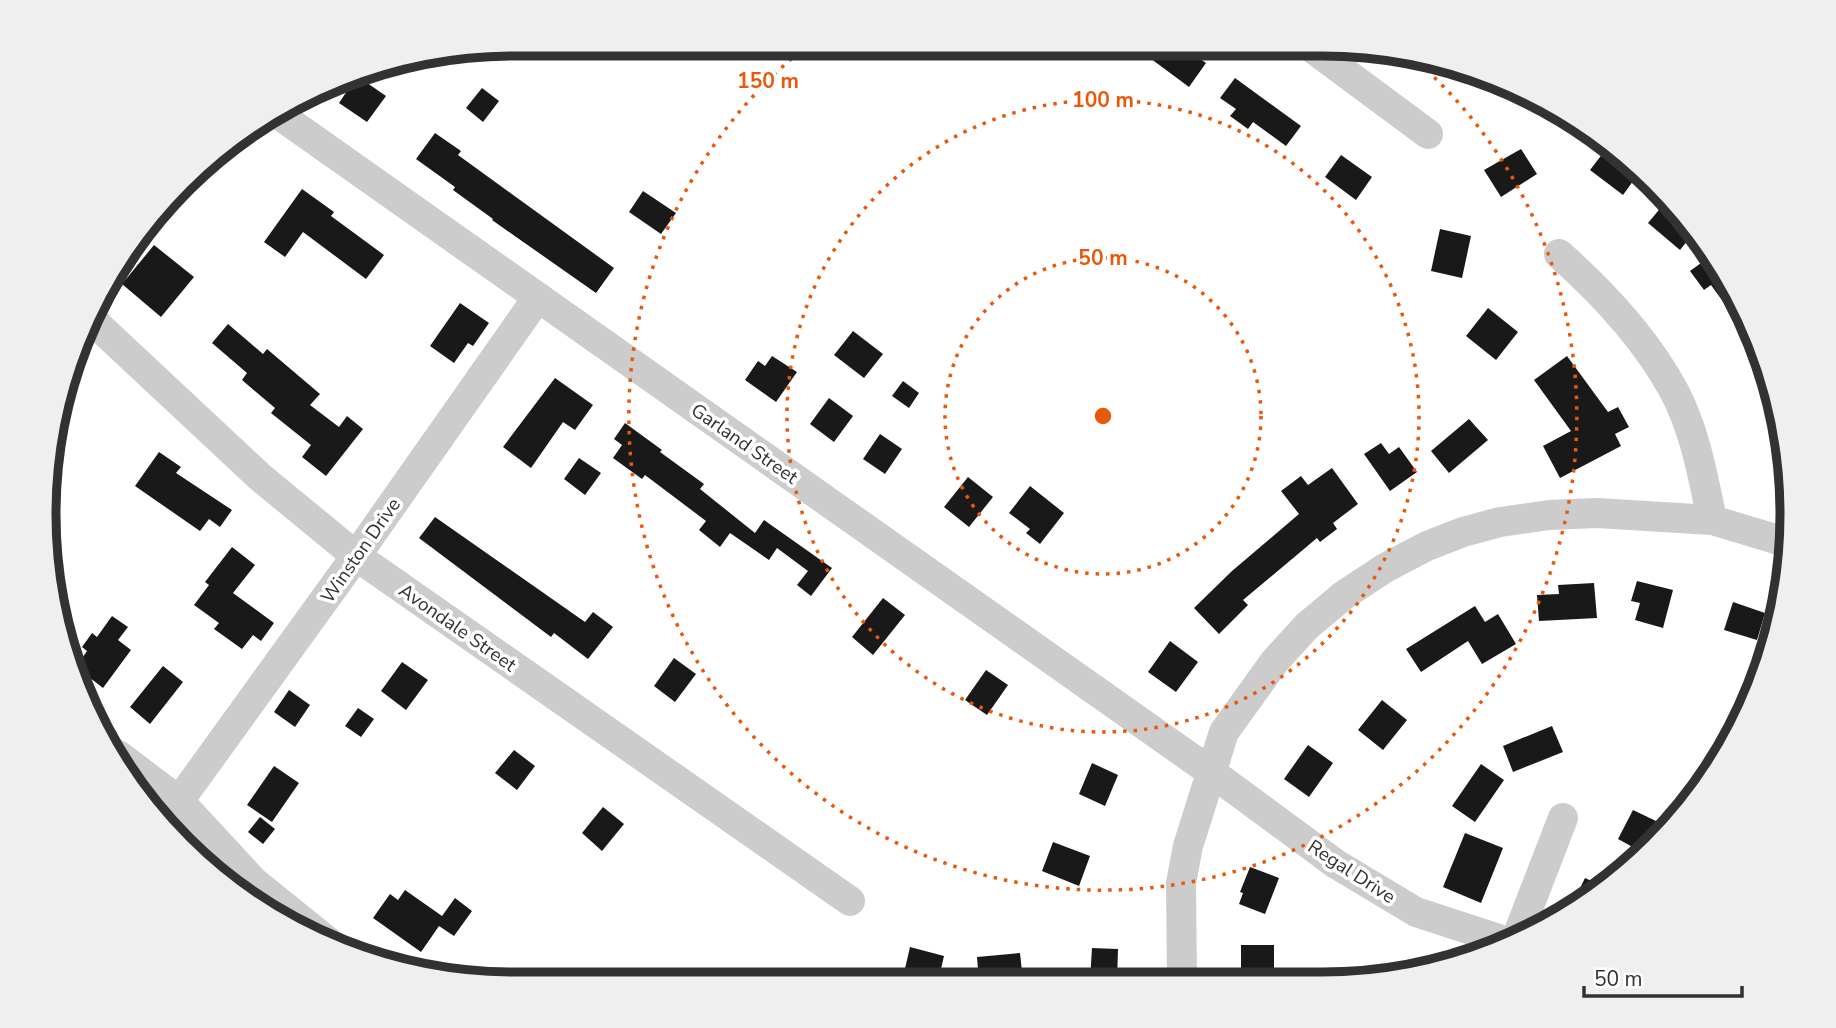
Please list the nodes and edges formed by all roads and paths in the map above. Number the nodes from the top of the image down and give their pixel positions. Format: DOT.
graph roads {
  1 [pos="1323,56"];
  2 [pos="284,118"];
  3 [pos="1427,134"];
  4 [pos="1559,254"];
  5 [pos="538,297"];
  6 [pos="97,325"];
  7 [pos="1712,520"];
  8 [pos="1779,540"];
  9 [pos="356,556"];
  10 [pos="131,765"];
  11 [pos="1211,772"];
  12 [pos="178,801"];
  13 [pos="1563,818"];
  14 [pos="850,901"];
  15 [pos="300,919"];
  16 [pos="1521,927"];
  17 [pos="1495,938"];
  18 [pos="1182,972"];
  1 -- 3 [label="street"];
  2 -- 5 [label="street, Garland Street"];
  4 -- 7 [label="street"];
  5 -- 9 [label="street, Winston Drive"];
  5 -- 11 [label="street, Garland Street"];
  6 -- 9 [label="street, Avondale Street"];
  7 -- 8 [label="street"];
  7 -- 11 [label="street"];
  9 -- 12 [label="street, Winston Drive"];
  9 -- 14 [label="street, Avondale Street"];
  10 -- 12 [label="street"];
  11 -- 17 [label="street, Regal Drive"];
  11 -- 18 [label="street"];
  12 -- 15 [label="street"];
  13 -- 16 [label="street"];
}
